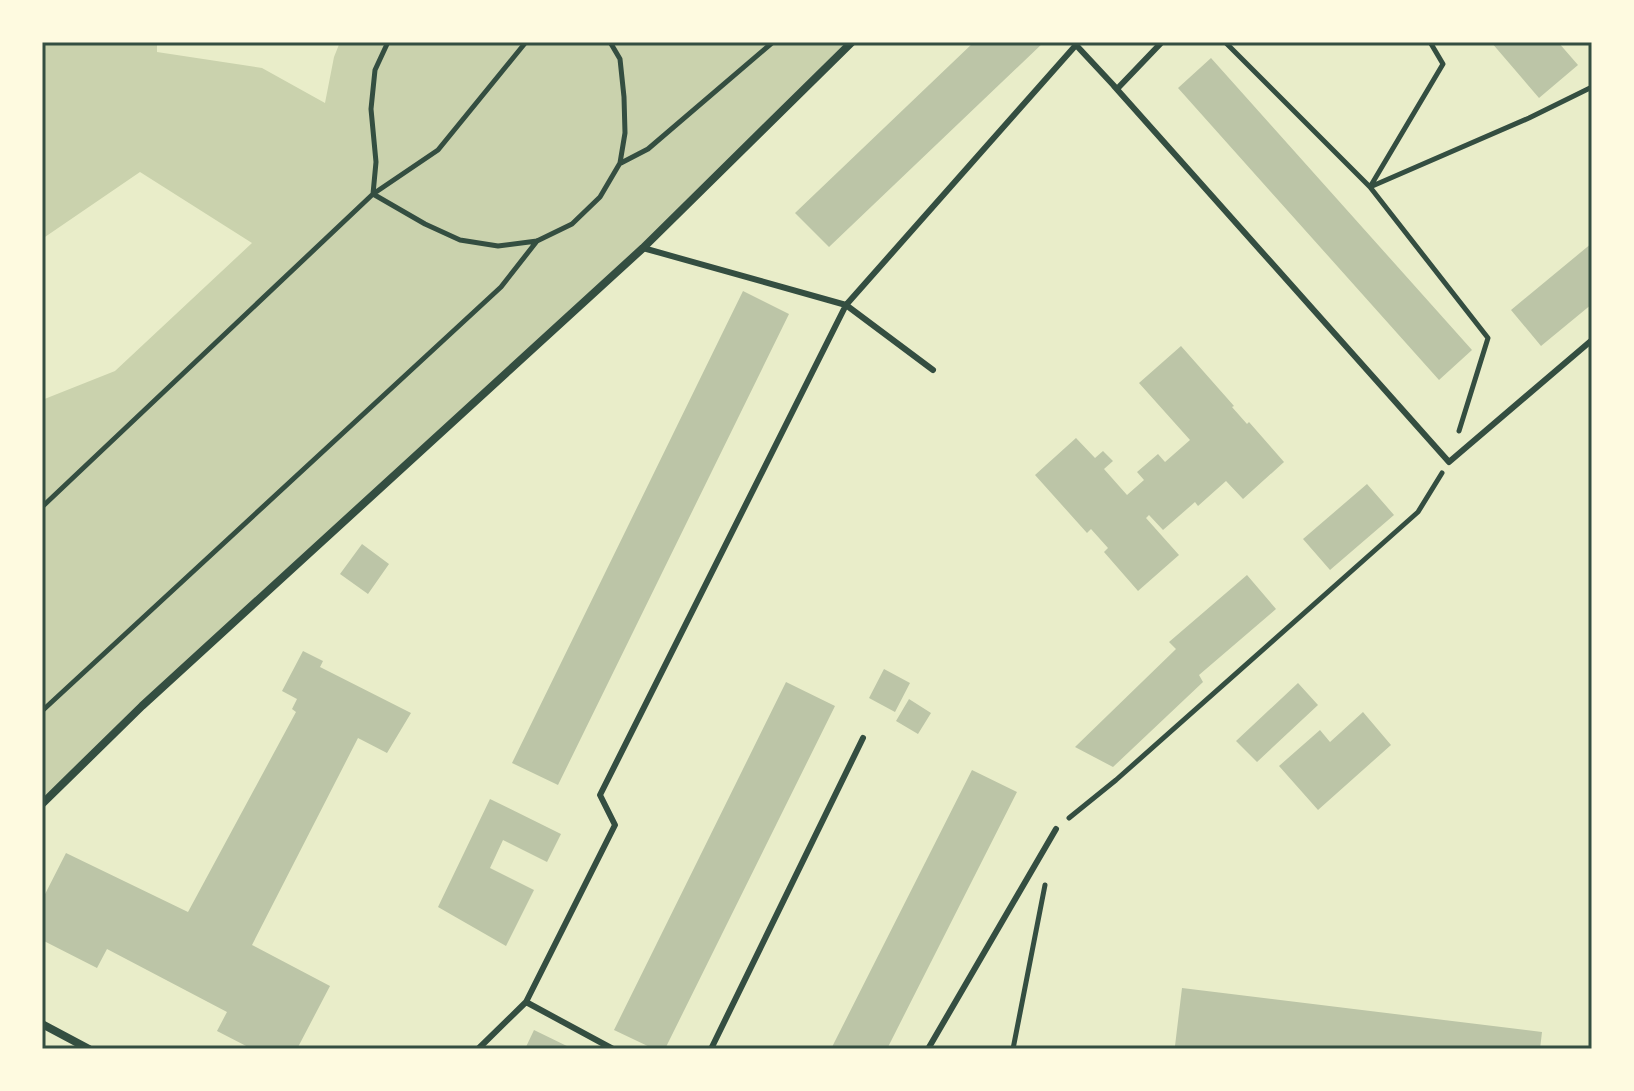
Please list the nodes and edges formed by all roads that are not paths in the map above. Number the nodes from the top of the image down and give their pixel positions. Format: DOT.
graph roads {
  1 [pos="852,42"];
  2 [pos="1162,42"];
  3 [pos="1117,89"];
  4 [pos="643,248"];
  5 [pos="846,305"];
  6 [pos="1592,340"];
  7 [pos="933,370"];
  8 [pos="863,738"];
  9 [pos="42,804"];
  10 [pos="1056,829"];
  11 [pos="526,1002"];
  12 [pos="42,1024"];
  13 [pos="89,1049"];
  14 [pos="478,1049"];
  15 [pos="613,1049"];
  16 [pos="711,1049"];
  17 [pos="928,1049"];
  1 -- 4 [label="street"];
  2 -- 3 [label="lane"];
  3 -- 5 [label="lane"];
  3 -- 6 [label="lane"];
  4 -- 5 [label="lane"];
  4 -- 9 [label="street"];
  5 -- 7 [label="lane"];
  5 -- 11 [label="lane"];
  8 -- 16 [label="lane"];
  10 -- 17 [label="lane"];
  11 -- 14 [label="lane"];
  11 -- 15 [label="lane"];
  12 -- 13 [label="street"];
}
